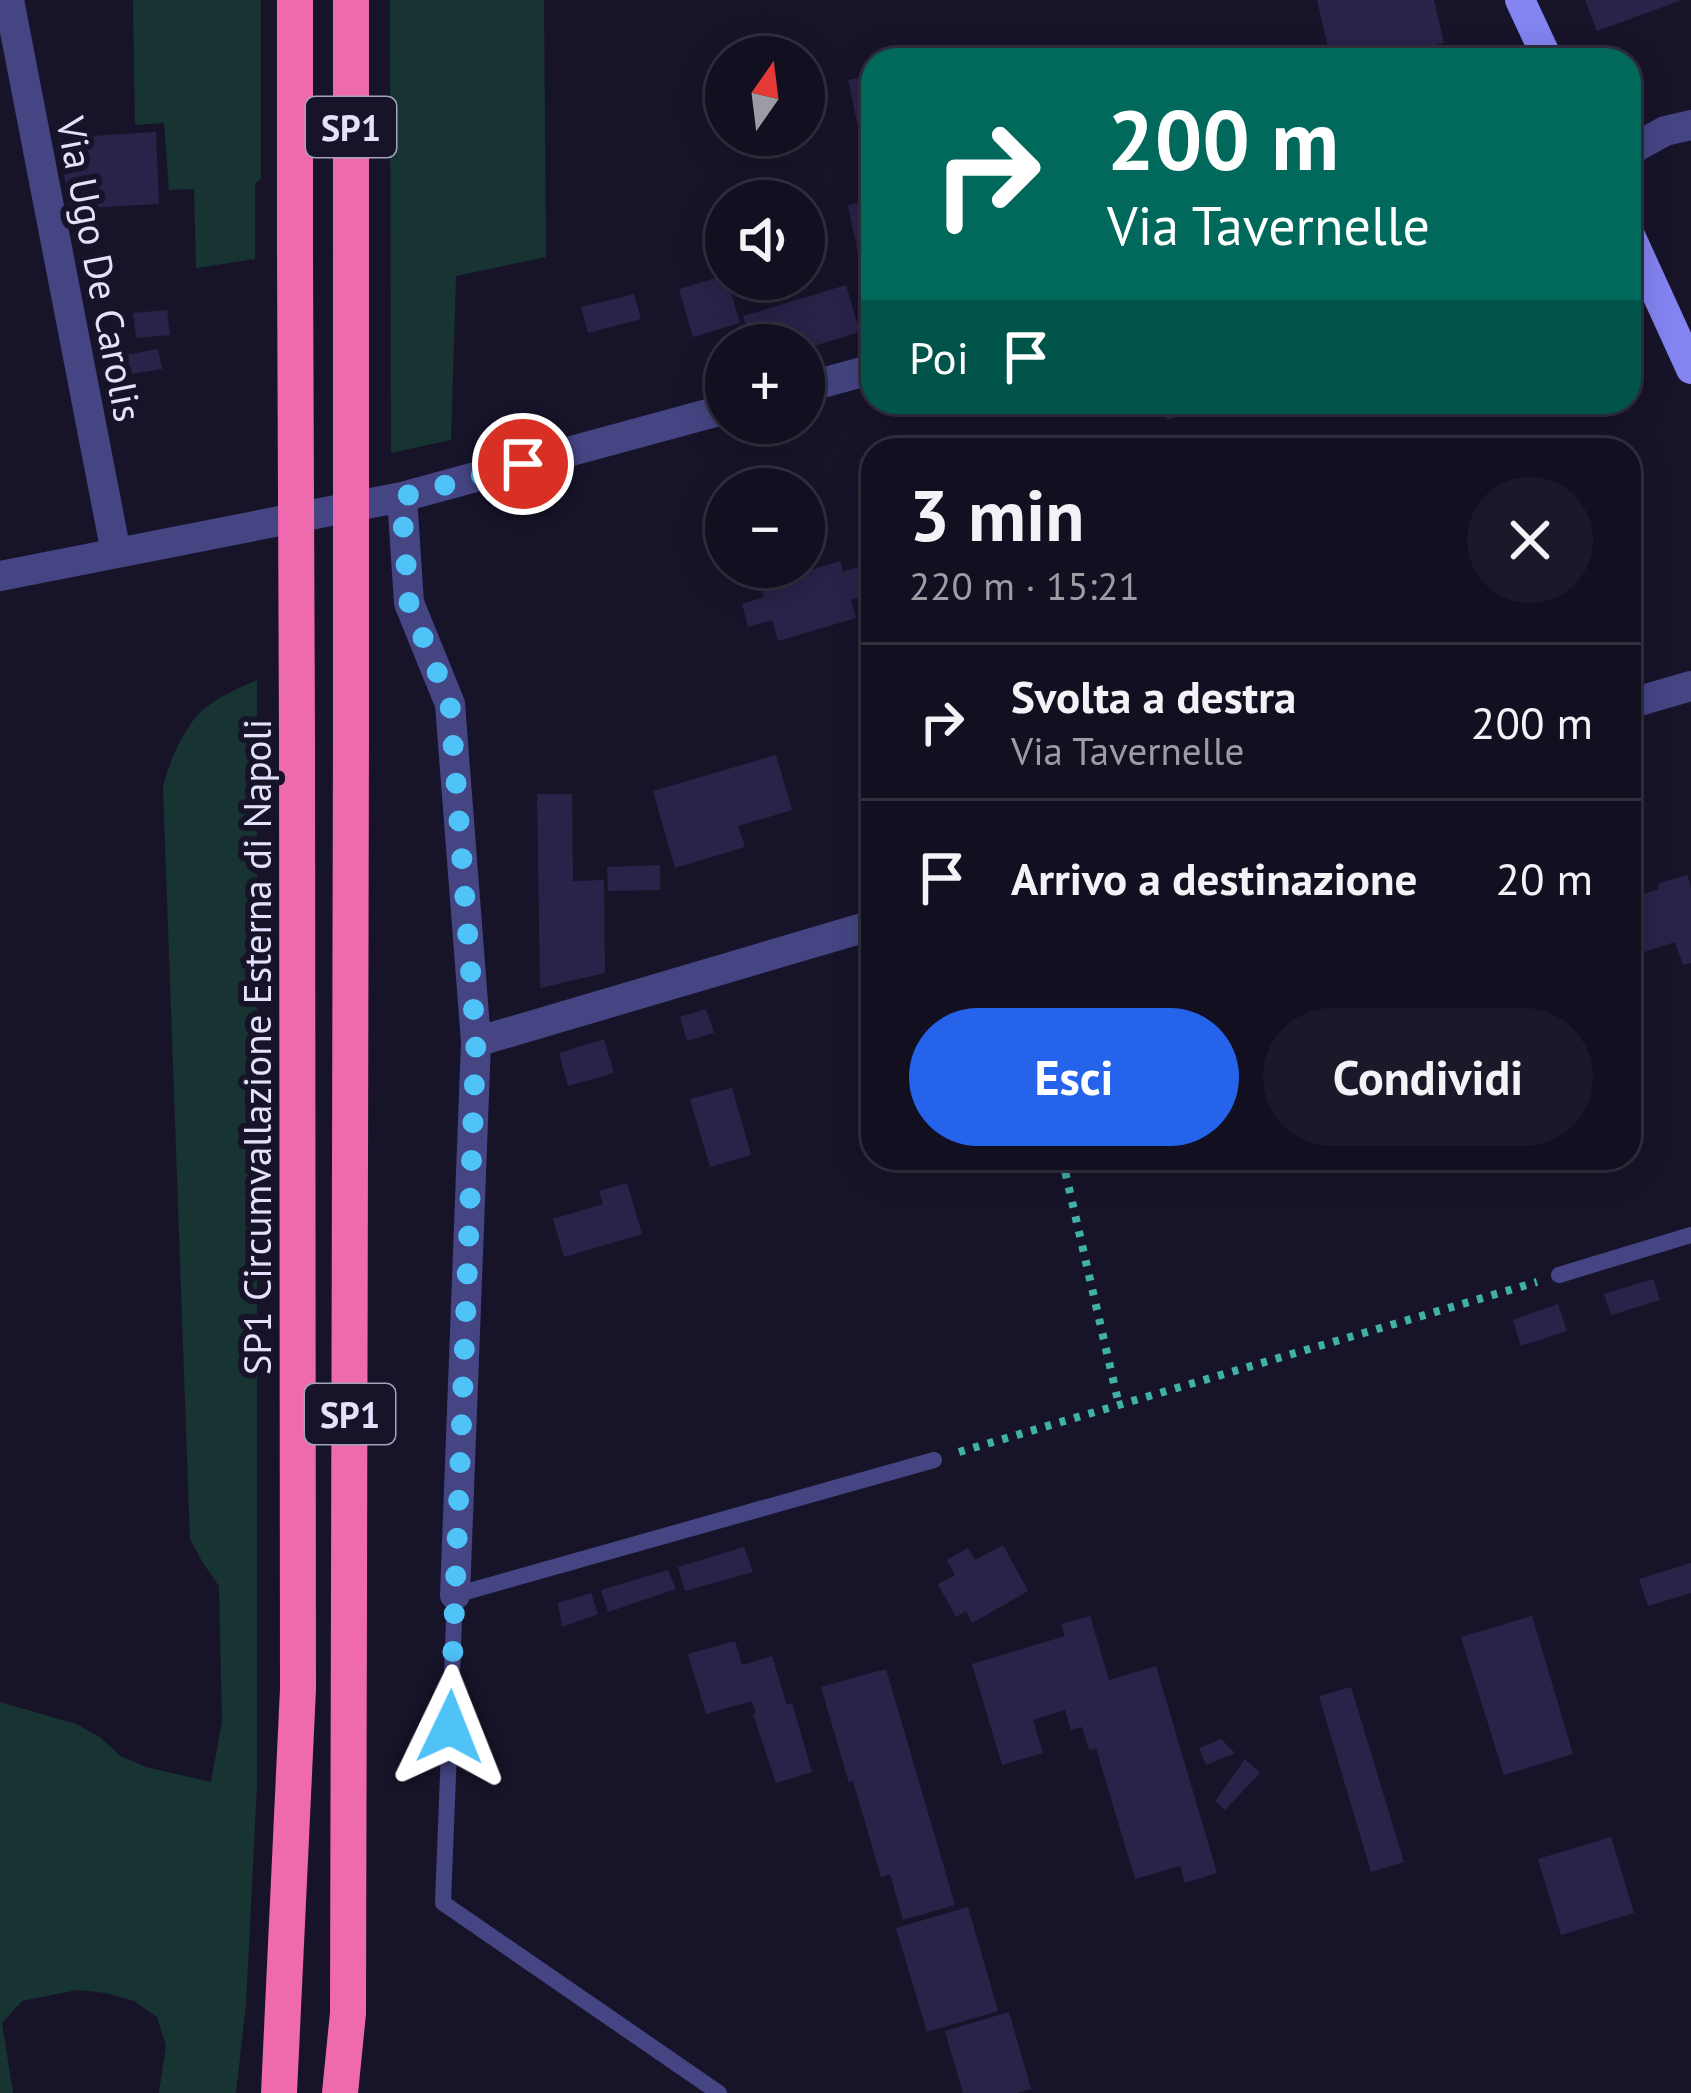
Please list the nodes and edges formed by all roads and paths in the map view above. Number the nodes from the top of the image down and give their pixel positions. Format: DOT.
graph roads {
  1 [pos="296,0"];
  2 [pos="351,0"];
  3 [pos="1520,0"];
  4 [pos="6,6"];
  5 [pos="1542,48"];
  6 [pos="1691,125"];
  7 [pos="1641,144"];
  8 [pos="1641,259"];
  9 [pos="1691,369"];
  10 [pos="861,372"];
  11 [pos="825,382"];
  12 [pos="705,415"];
  13 [pos="401,497"];
  14 [pos="116,553"];
  15 [pos="0,575"];
  16 [pos="1691,686"];
  17 [pos="1641,701"];
  18 [pos="861,929"];
  19 [pos="476,1042"];
  20 [pos="1065,1170"];
  21 [pos="1691,1235"];
  22 [pos="1559,1275"];
  23 [pos="1119,1405"];
  24 [pos="934,1460"];
  25 [pos="455,1595"];
  26 [pos="348,2014"];
  27 [pos="279,2093"];
  28 [pos="340,2093"];
  29 [pos="362,2093"];
  30 [pos="719,2093"];
  1 -- 27 [label="highway, SP1 Circumvallazione Esterna di Napoli / SP1, bridge"];
  2 -- 26 [label="highway, SP1, bridge"];
  3 -- 5 [label="street"];
  4 -- 14 [label="street, Via Ugo De Carolis"];
  6 -- 7 [label="street"];
  8 -- 9 [label="street"];
  10 -- 11 [label="street"];
  12 -- 13 [label="street"];
  13 -- 14 [label="street"];
  13 -- 19 [label="street"];
  14 -- 15 [label="street"];
  16 -- 17 [label="street"];
  18 -- 19 [label="street"];
  19 -- 25 [label="street"];
  20 -- 23 [label="path"];
  21 -- 22 [label="lane"];
  22 -- 23 [label="path"];
  23 -- 24 [label="path"];
  24 -- 25 [label="lane"];
  25 -- 30 [label="lane"];
  26 -- 28 [label="highway, SP1"];
  26 -- 29 [label="highway"];
}
